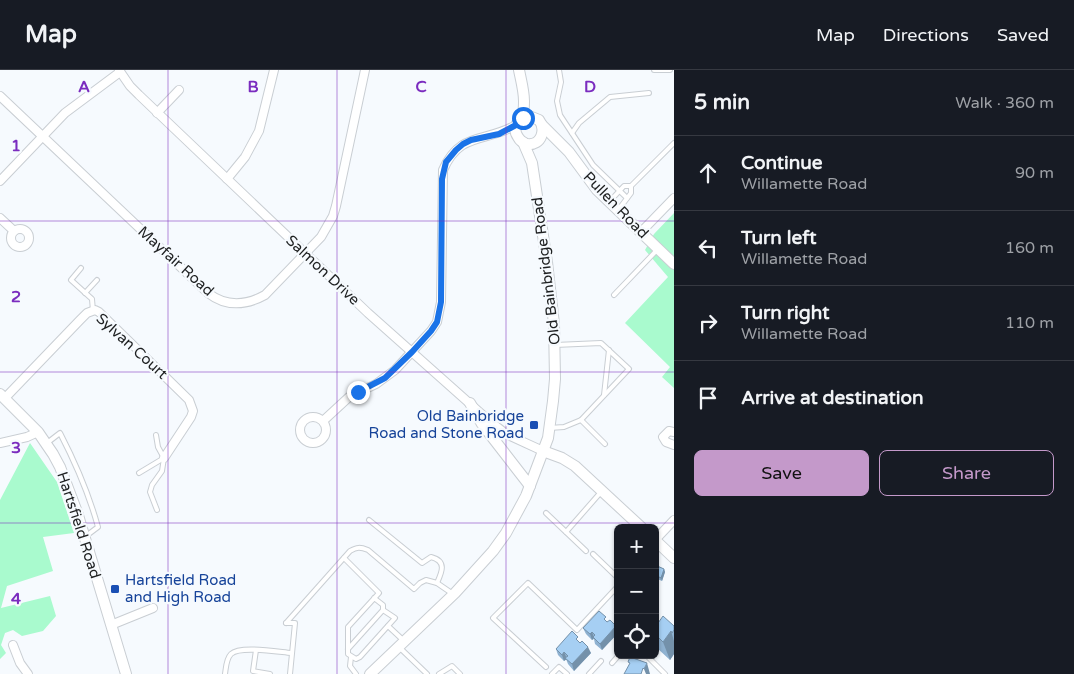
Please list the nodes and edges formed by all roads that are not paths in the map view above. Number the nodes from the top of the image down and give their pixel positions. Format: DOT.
graph roads {
  1 [pos="274,70"];
  2 [pos="365,70"];
  3 [pos="519,70"];
  4 [pos="560,70"];
  5 [pos="654,70"];
  6 [pos="670,70"];
  7 [pos="120,71"];
  8 [pos="179,90"];
  9 [pos="649,92"];
  10 [pos="0,96"];
  11 [pos="524,99"];
  12 [pos="157,113"];
  13 [pos="533,116"];
  14 [pos="518,122"];
  15 [pos="542,125"];
  16 [pos="572,133"];
  17 [pos="499,134"];
  18 [pos="43,136"];
  19 [pos="521,140"];
  20 [pos="538,140"];
  21 [pos="674,143"];
  22 [pos="562,144"];
  23 [pos="532,163"];
  24 [pos="227,179"];
  25 [pos="0,181"];
  26 [pos="631,186"];
  27 [pos="620,190"];
  28 [pos="628,198"];
  29 [pos="674,198"];
  30 [pos="610,202"];
  31 [pos="618,210"];
  32 [pos="0,218"];
  33 [pos="14,231"];
  34 [pos="641,232"];
  35 [pos="658,249"];
  36 [pos="306,253"];
  37 [pos="674,264"];
  38 [pos="81,268"];
  39 [pos="97,280"];
  40 [pos="85,293"];
  41 [pos="614,295"];
  42 [pos="93,311"];
  43 [pos="555,345"];
  44 [pos="609,350"];
  45 [pos="412,352"];
  46 [pos="2,396"];
  47 [pos="604,396"];
  48 [pos="470,403"];
  49 [pos="581,420"];
  50 [pos="323,421"];
  51 [pos="549,428"];
  52 [pos="38,432"];
  53 [pos="674,432"];
  54 [pos="156,435"];
  55 [pos="0,443"];
  56 [pos="46,444"];
  57 [pos="605,444"];
  58 [pos="674,445"];
  59 [pos="543,451"];
  60 [pos="164,458"];
  61 [pos="139,473"];
  62 [pos="530,486"];
  63 [pos="602,491"];
  64 [pos="157,510"];
  65 [pos="546,513"];
  66 [pos="369,520"];
  67 [pos="674,520"];
  68 [pos="638,524"];
  69 [pos="566,532"];
  70 [pos="84,537"];
  71 [pos="659,538"];
  72 [pos="659,545"];
  73 [pos="586,551"];
  74 [pos="593,554"];
  75 [pos="344,558"];
  76 [pos="674,558"];
  77 [pos="614,574"];
  78 [pos="437,583"];
  79 [pos="614,590"];
  80 [pos="454,594"];
  81 [pos="374,598"];
  82 [pos="153,608"];
  83 [pos="383,610"];
  84 [pos="111,625"];
  85 [pos="388,626"];
  86 [pos="401,643"];
  87 [pos="13,645"];
  88 [pos="256,650"];
  89 [pos="348,650"];
  90 [pos="291,653"];
  91 [pos="351,657"];
  92 [pos="616,659"];
  93 [pos="642,659"];
  94 [pos="649,659"];
  95 [pos="602,661"];
  96 [pos="639,662"];
  97 [pos="612,663"];
  98 [pos="546,667"];
  99 [pos="28,674"];
  100 [pos="126,674"];
  101 [pos="225,674"];
  102 [pos="270,674"];
  103 [pos="290,674"];
  104 [pos="356,674"];
  105 [pos="370,674"];
  106 [pos="428,674"];
  107 [pos="439,674"];
  108 [pos="460,674"];
  109 [pos="552,674"];
  110 [pos="567,674"];
  111 [pos="589,674"];
  112 [pos="665,674"];
  1 -- 24 [label="street"];
  2 -- 36 [label="street, Mayfair Road"];
  3 -- 11 [label="main road"];
  4 -- 16 [label="lane"];
  5 -- 6 [label="lane"];
  7 -- 12 [label="street, Salmon Drive"];
  7 -- 18 [label="street"];
  8 -- 12 [label="street"];
  9 -- 16 [label="lane"];
  10 -- 18 [label="street, Mayfair Road"];
  11 -- 13 [label="main road"];
  11 -- 14 [label="main road"];
  12 -- 24 [label="street, Salmon Drive"];
  13 -- 14 [label="main road"];
  13 -- 15 [label="main road"];
  14 -- 17 [label="street"];
  14 -- 19 [label="main road"];
  15 -- 20 [label="main road"];
  15 -- 22 [label="main road, Pullen Road"];
  16 -- 27 [label="lane"];
  17 -- 19 [label="street"];
  17 -- 45 [label="street"];
  18 -- 25 [label="street"];
  18 -- 36 [label="street, Mayfair Road"];
  19 -- 20 [label="main road"];
  19 -- 23 [label="main road, Old Bainbridge Road"];
  20 -- 22 [label="main road"];
  20 -- 23 [label="main road, Old Bainbridge Road"];
  21 -- 26 [label="lane"];
  22 -- 30 [label="main road, Pullen Road"];
  23 -- 43 [label="main road, Old Bainbridge Road"];
  24 -- 36 [label="street, Salmon Drive"];
  26 -- 27 [label="lane"];
  26 -- 28 [label="lane"];
  27 -- 28 [label="lane"];
  27 -- 30 [label="lane"];
  28 -- 31 [label="lane"];
  29 -- 34 [label="street"];
  30 -- 31 [label="main road, Pullen Road"];
  31 -- 34 [label="main road, Pullen Road"];
  32 -- 33 [label="street"];
  34 -- 35 [label="main road, Pullen Road"];
  35 -- 37 [label="main road, Pullen Road"];
  35 -- 41 [label="lane"];
  36 -- 45 [label="street, Salmon Drive"];
  38 -- 40 [label="lane"];
  39 -- 40 [label="lane"];
  40 -- 42 [label="lane"];
  42 -- 46 [label="street, Sylvan Court"];
  42 -- 60 [label="street, Sylvan Court"];
  43 -- 44 [label="lane"];
  43 -- 51 [label="main road, Old Bainbridge Road"];
  44 -- 47 [label="lane"];
  44 -- 47 [label="lane"];
  45 -- 48 [label="street, Salmon Drive"];
  45 -- 50 [label="street"];
  46 -- 52 [label="main road, Hartsfield Road"];
  47 -- 49 [label="lane"];
  48 -- 59 [label="street, Salmon Drive"];
  48 -- 62 [label="main road"];
  49 -- 51 [label="lane"];
  49 -- 57 [label="lane"];
  51 -- 59 [label="main road, Old Bainbridge Road"];
  52 -- 55 [label="street"];
  52 -- 56 [label="main road, Hartsfield Road"];
  53 -- 58 [label="street"];
  54 -- 60 [label="lane"];
  56 -- 70 [label="main road, Hartsfield Road"];
  56 -- 70 [label="lane"];
  59 -- 62 [label="main road, Old Bainbridge Road"];
  59 -- 63 [label="main road"];
  60 -- 61 [label="lane"];
  60 -- 64 [label="lane"];
  62 -- 80 [label="main road, Old Bainbridge Road"];
  63 -- 68 [label="main road"];
  63 -- 69 [label="lane"];
  65 -- 69 [label="lane"];
  66 -- 78 [label="lane"];
  67 -- 71 [label="street"];
  69 -- 73 [label="lane"];
  70 -- 84 [label="main road, Hartsfield Road"];
  72 -- 76 [label="main road"];
  74 -- 77 [label="lane"];
  75 -- 78 [label="lane"];
  75 -- 81 [label="lane"];
  75 -- 90 [label="lane"];
  78 -- 80 [label="lane"];
  79 -- 98 [label="lane"];
  80 -- 86 [label="main road, Old Bainbridge Road"];
  81 -- 83 [label="lane"];
  81 -- 89 [label="lane"];
  82 -- 84 [label="street"];
  83 -- 85 [label="lane"];
  83 -- 89 [label="lane"];
  84 -- 100 [label="main road, Hartsfield Road"];
  85 -- 86 [label="lane"];
  85 -- 91 [label="lane"];
  86 -- 105 [label="main road, Old Bainbridge Road"];
  86 -- 106 [label="lane"];
  87 -- 99 [label="street"];
  88 -- 90 [label="lane"];
  88 -- 101 [label="lane"];
  88 -- 102 [label="lane"];
  89 -- 91 [label="lane"];
  90 -- 103 [label="lane"];
  91 -- 104 [label="lane"];
  92 -- 97 [label="lane"];
  93 -- 96 [label="lane"];
  94 -- 112 [label="lane"];
  95 -- 111 [label="lane"];
  107 -- 108 [label="lane"];
  109 -- 110 [label="lane"];
}
